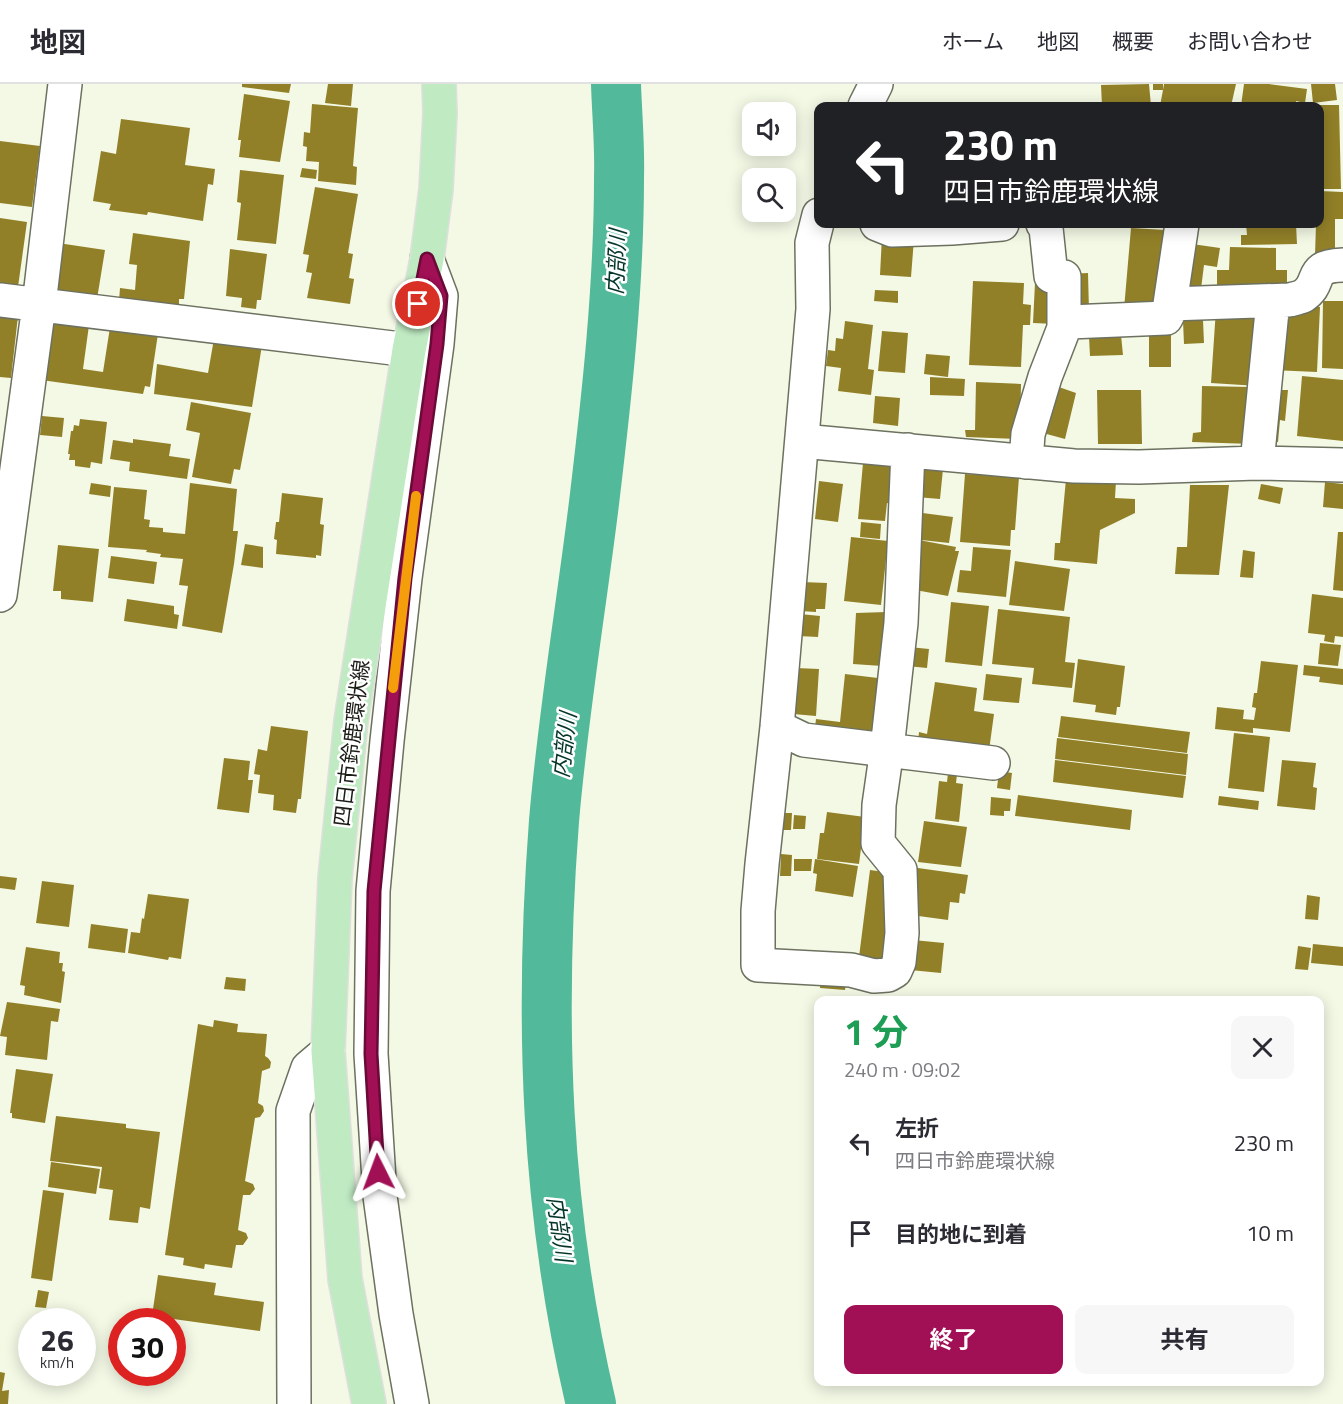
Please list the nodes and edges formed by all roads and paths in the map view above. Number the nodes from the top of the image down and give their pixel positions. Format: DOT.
graph roads {
  1 [pos="65,84"];
  2 [pos="439,84"];
  3 [pos="876,84"];
  4 [pos="867,102"];
  5 [pos="816,228"];
  6 [pos="887,228"];
  7 [pos="952,228"];
  8 [pos="1046,228"];
  9 [pos="1181,228"];
  10 [pos="427,259"];
  11 [pos="1343,265"];
  12 [pos="0,300"];
  13 [pos="1273,301"];
  14 [pos="1173,304"];
  15 [pos="39,305"];
  16 [pos="1064,328"];
  17 [pos="409,350"];
  18 [pos="802,441"];
  19 [pos="908,450"];
  20 [pos="1026,462"];
  21 [pos="1257,463"];
  22 [pos="1343,465"];
  23 [pos="0,595"];
  24 [pos="777,727"];
  25 [pos="887,748"];
  26 [pos="993,763"];
  27 [pos="328,1051"];
  28 [pos="294,1404"];
  29 [pos="369,1404"];
  30 [pos="412,1404"];
  1 -- 15 [label="street"];
  2 -- 10 [label="main road, 四日市鈴鹿環状線"];
  3 -- 4 [label="street"];
  5 -- 18 [label="street"];
  6 -- 7 [label="street"];
  8 -- 16 [label="street"];
  9 -- 14 [label="street"];
  10 -- 17 [label="main road, 四日市鈴鹿環状線"];
  10 -- 30 [label="street"];
  11 -- 13 [label="street"];
  12 -- 15 [label="street"];
  13 -- 14 [label="street"];
  13 -- 21 [label="street"];
  14 -- 16 [label="street"];
  15 -- 17 [label="street"];
  15 -- 23 [label="street"];
  16 -- 20 [label="street"];
  17 -- 27 [label="main road, 四日市鈴鹿環状線"];
  18 -- 19 [label="street"];
  18 -- 24 [label="street"];
  19 -- 20 [label="street"];
  19 -- 25 [label="street"];
  20 -- 21 [label="street"];
  21 -- 22 [label="street"];
  24 -- 25 [label="street"];
  24 -- 25 [label="street"];
  25 -- 26 [label="street"];
  27 -- 28 [label="street"];
  27 -- 29 [label="main road, 四日市鈴鹿環状線"];
}
